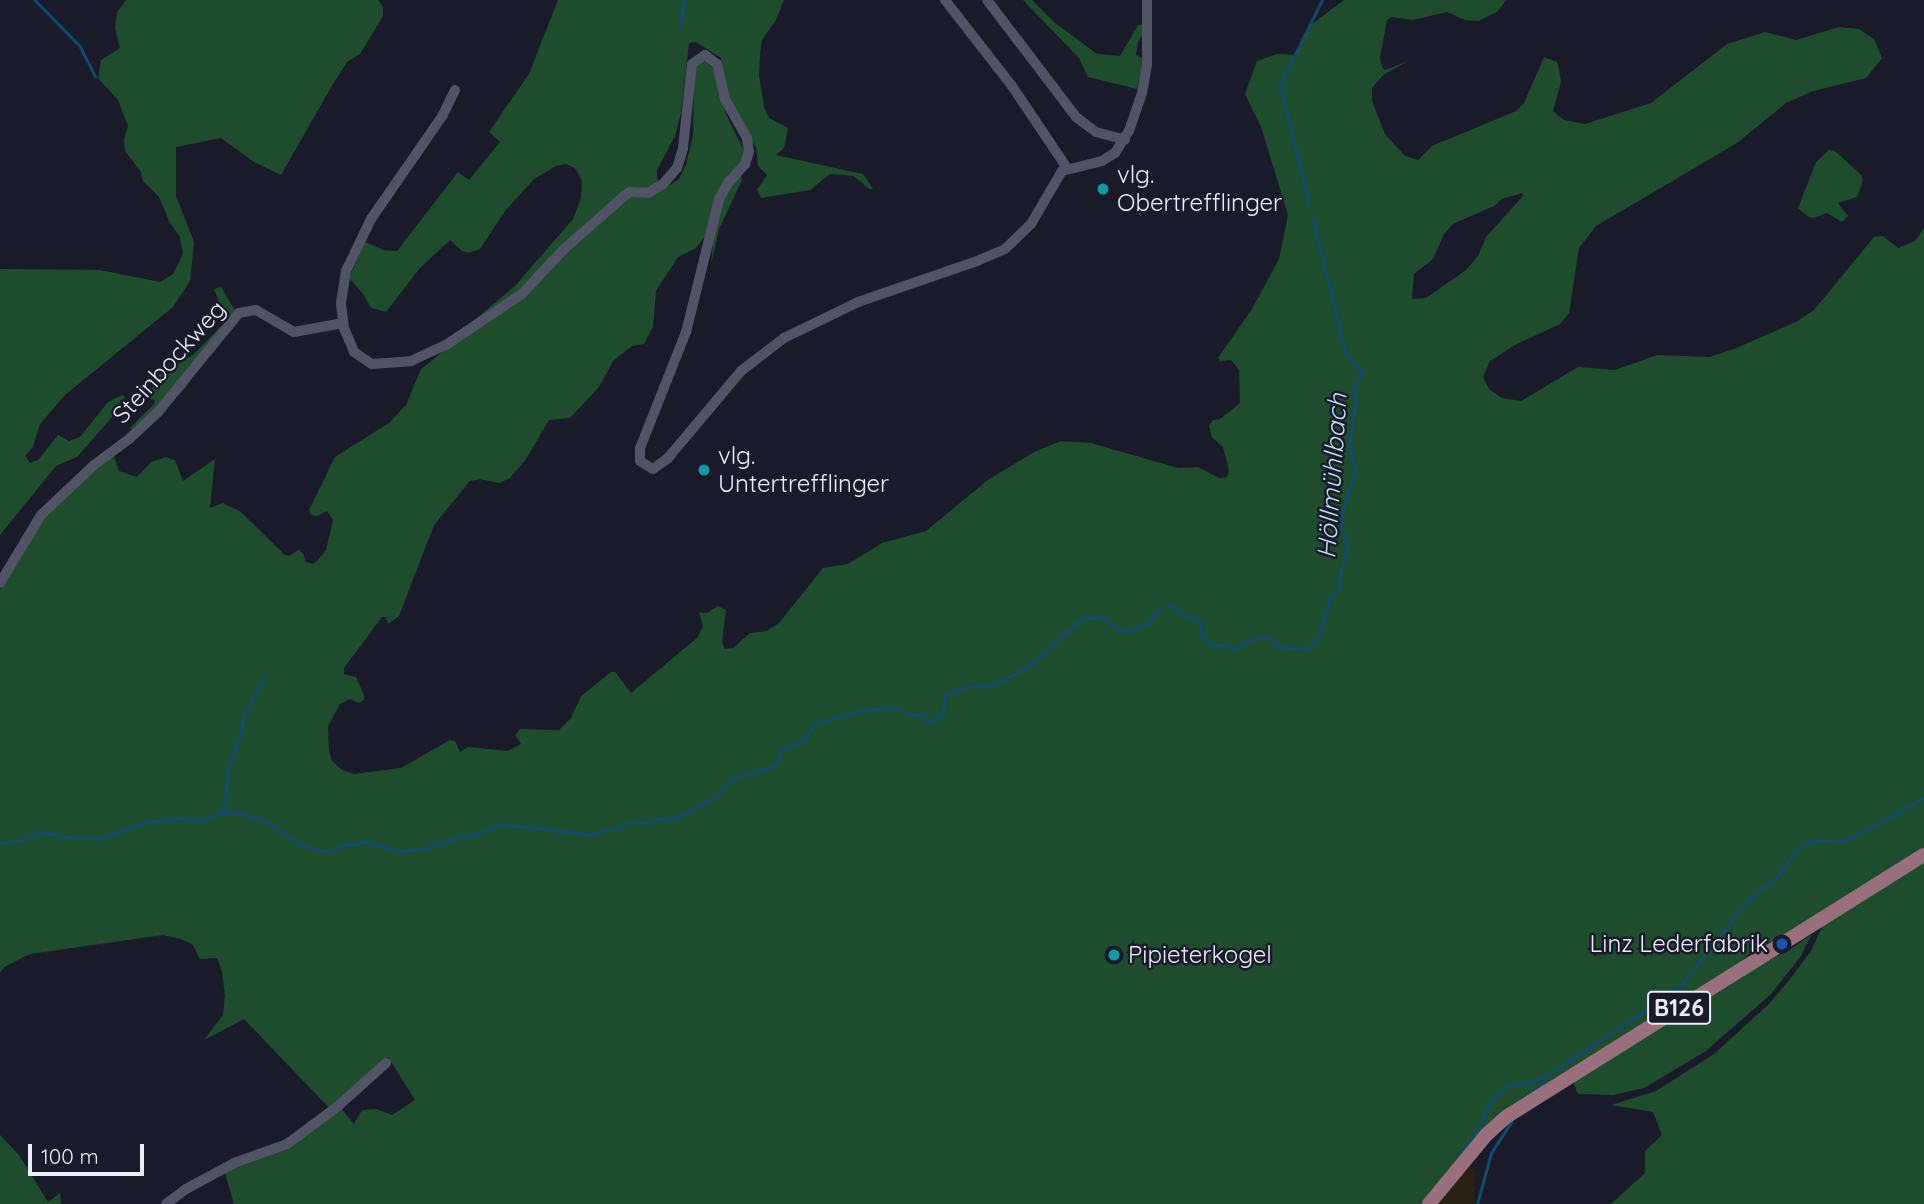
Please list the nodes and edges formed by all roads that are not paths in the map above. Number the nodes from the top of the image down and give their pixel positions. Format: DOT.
graph roads {
  1 [pos="945,0"];
  2 [pos="987,0"];
  3 [pos="1147,0"];
  4 [pos="455,90"];
  5 [pos="1125,140"];
  6 [pos="1067,167"];
  7 [pos="343,323"];
  8 [pos="0,583"];
  9 [pos="1924,855"];
  10 [pos="386,1063"];
  11 [pos="166,1204"];
  12 [pos="1429,1204"];
  1 -- 6 [label="street"];
  2 -- 5 [label="street"];
  3 -- 5 [label="street"];
  4 -- 7 [label="street"];
  5 -- 6 [label="street"];
  6 -- 7 [label="street"];
  7 -- 8 [label="street, Steinbockweg"];
  9 -- 12 [label="main road, B126"];
  10 -- 11 [label="street"];
}
